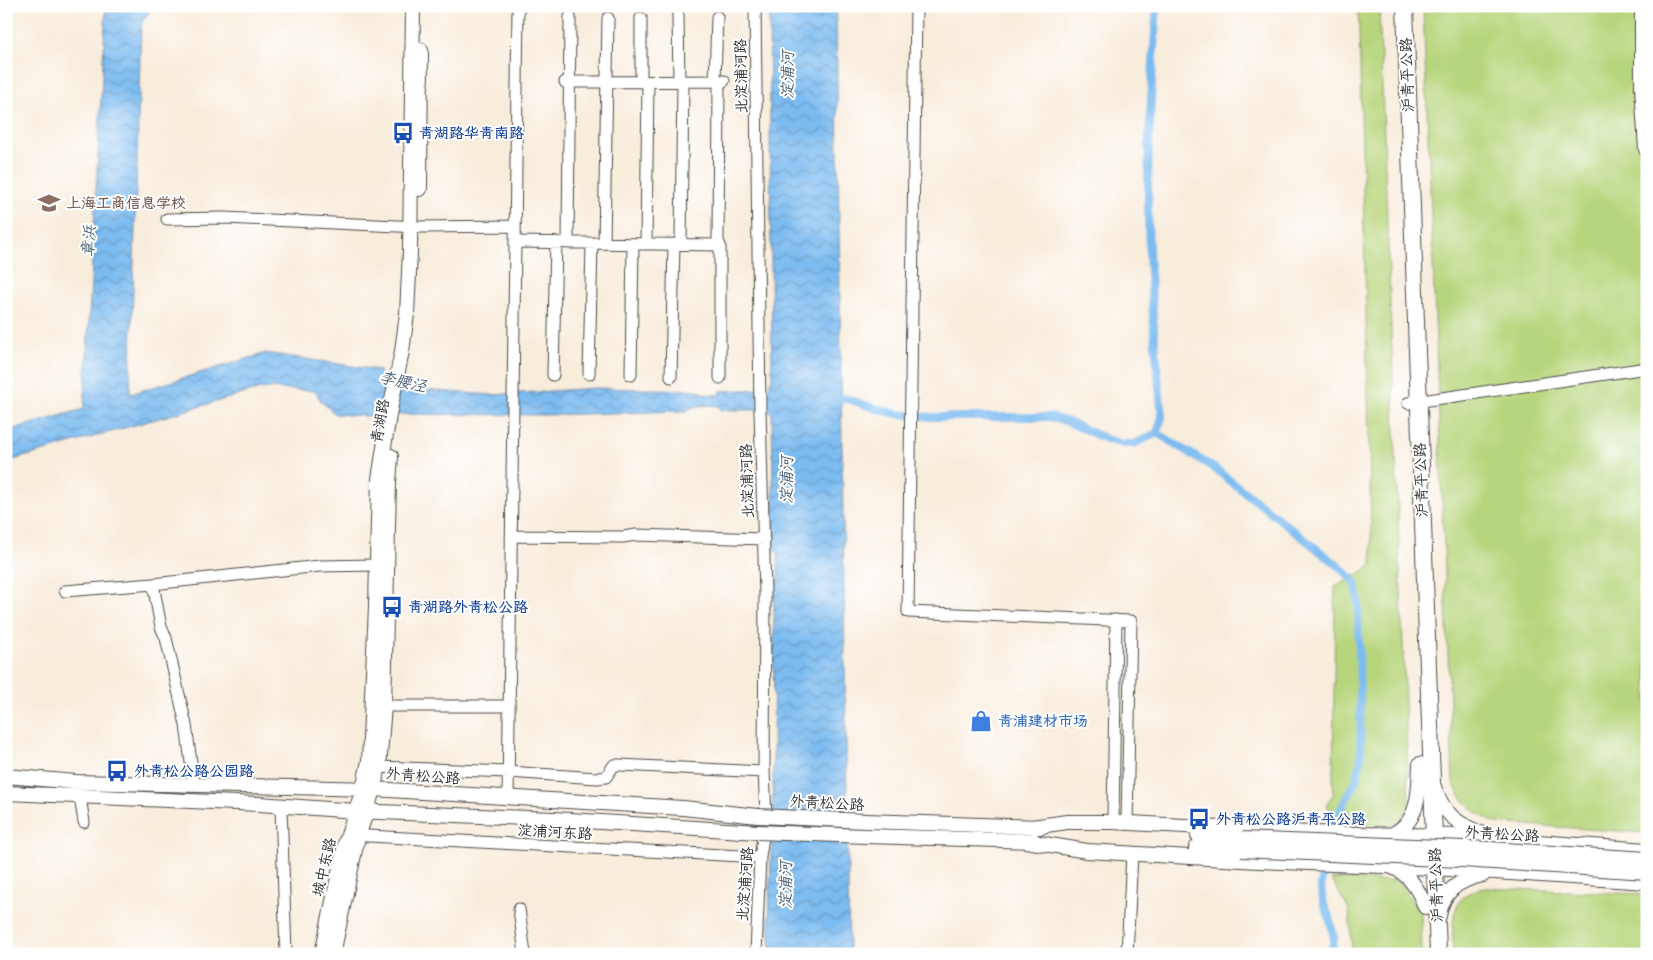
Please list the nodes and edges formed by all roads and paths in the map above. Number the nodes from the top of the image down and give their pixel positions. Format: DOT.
graph roads {
  1 [pos="413,6"];
  2 [pos="422,6"];
  3 [pos="518,6"];
  4 [pos="755,6"];
  5 [pos="916,6"];
  6 [pos="1394,6"];
  7 [pos="1405,6"];
  8 [pos="1643,6"];
  9 [pos="678,15"];
  10 [pos="570,17"];
  11 [pos="717,17"];
  12 [pos="608,18"];
  13 [pos="641,18"];
  14 [pos="681,81"];
  15 [pos="720,81"];
  16 [pos="567,82"];
  17 [pos="607,82"];
  18 [pos="644,82"];
  19 [pos="1647,149"];
  20 [pos="167,219"];
  21 [pos="515,226"];
  22 [pos="415,227"];
  23 [pos="516,242"];
  24 [pos="556,242"];
  25 [pos="568,243"];
  26 [pos="598,243"];
  27 [pos="633,244"];
  28 [pos="646,244"];
  29 [pos="677,244"];
  30 [pos="718,245"];
  31 [pos="1647,368"];
  32 [pos="588,374"];
  33 [pos="553,375"];
  34 [pos="631,375"];
  35 [pos="671,377"];
  36 [pos="720,378"];
  37 [pos="1413,402"];
  38 [pos="393,416"];
  39 [pos="511,536"];
  40 [pos="764,539"];
  41 [pos="376,565"];
  42 [pos="153,584"];
  43 [pos="65,591"];
  44 [pos="1116,620"];
  45 [pos="384,706"];
  46 [pos="508,706"];
  47 [pos="1420,764"];
  48 [pos="379,767"];
  49 [pos="508,772"];
  50 [pos="764,772"];
  51 [pos="6,776"];
  52 [pos="1432,776"];
  53 [pos="194,785"];
  54 [pos="368,789"];
  55 [pos="6,793"];
  56 [pos="80,797"];
  57 [pos="508,798"];
  58 [pos="281,806"];
  59 [pos="362,811"];
  60 [pos="84,822"];
  61 [pos="1113,822"];
  62 [pos="1127,823"];
  63 [pos="1032,827"];
  64 [pos="1366,834"];
  65 [pos="1393,834"];
  66 [pos="1428,835"];
  67 [pos="353,836"];
  68 [pos="1498,839"];
  69 [pos="1026,841"];
  70 [pos="1241,845"];
  71 [pos="1647,850"];
  72 [pos="1132,854"];
  73 [pos="760,856"];
  74 [pos="1429,859"];
  75 [pos="1647,859"];
  76 [pos="1359,865"];
  77 [pos="1379,866"];
  78 [pos="1513,872"];
  79 [pos="1647,872"];
  80 [pos="1647,882"];
  81 [pos="1425,907"];
  82 [pos="519,909"];
  83 [pos="1437,929"];
  84 [pos="286,954"];
  85 [pos="322,954"];
  86 [pos="333,954"];
  87 [pos="525,954"];
  88 [pos="756,954"];
  89 [pos="1126,954"];
  90 [pos="1427,954"];
  91 [pos="1438,954"];
  1 -- 22 [label="main road, 青湖路"];
  2 -- 22 [label="main road, 青湖路"];
  3 -- 21 [label="street"];
  4 -- 40 [label="street, 北淀浦河路"];
  5 -- 44 [label="street"];
  6 -- 37 [label="highway, 沪青平公路"];
  7 -- 37 [label="highway, 沪青平公路"];
  8 -- 19 [label="highway"];
  9 -- 14 [label="street"];
  10 -- 16 [label="street"];
  11 -- 15 [label="street"];
  12 -- 17 [label="street"];
  13 -- 18 [label="street"];
  14 -- 15 [label="street"];
  14 -- 18 [label="street"];
  14 -- 29 [label="street"];
  15 -- 30 [label="street"];
  16 -- 17 [label="street"];
  16 -- 25 [label="street"];
  17 -- 18 [label="street"];
  17 -- 26 [label="street"];
  18 -- 28 [label="street"];
  20 -- 22 [label="street"];
  21 -- 22 [label="street"];
  21 -- 23 [label="street"];
  22 -- 38 [label="main road, 青湖路"];
  23 -- 24 [label="street"];
  23 -- 39 [label="street"];
  24 -- 25 [label="street"];
  24 -- 33 [label="street"];
  25 -- 26 [label="street"];
  26 -- 27 [label="street"];
  26 -- 32 [label="street"];
  27 -- 28 [label="street"];
  27 -- 34 [label="street"];
  28 -- 29 [label="street"];
  29 -- 30 [label="street"];
  29 -- 35 [label="street"];
  30 -- 36 [label="street"];
  31 -- 37 [label="street"];
  37 -- 47 [label="highway, 沪青平公路"];
  37 -- 52 [label="highway, 沪青平公路"];
  38 -- 41 [label="main road, 青湖路"];
  38 -- 45 [label="main road, 青湖路"];
  39 -- 40 [label="street"];
  39 -- 46 [label="street"];
  40 -- 50 [label="street, 北淀浦河路"];
  41 -- 42 [label="street"];
  41 -- 54 [label="main road, 青湖路"];
  42 -- 43 [label="street"];
  42 -- 53 [label="street"];
  44 -- 61 [label="street"];
  44 -- 62 [label="street"];
  45 -- 46 [label="street"];
  45 -- 48 [label="main road, 青湖路"];
  46 -- 49 [label="street"];
  47 -- 65 [label="main road"];
  47 -- 66 [label="highway, 沪青平公路"];
  48 -- 49 [label="street"];
  48 -- 54 [label="main road, 青湖路"];
  49 -- 50 [label="street"];
  49 -- 57 [label="street"];
  50 -- 73 [label="street, 北淀浦河路"];
  51 -- 53 [label="main road, 外青松公路"];
  52 -- 66 [label="highway, 沪青平公路"];
  52 -- 68 [label="main road"];
  53 -- 54 [label="main road, 外青松公路"];
  54 -- 57 [label="main road, 外青松公路"];
  54 -- 59 [label="main road, 城中东路"];
  55 -- 56 [label="main road, 外青松公路"];
  56 -- 58 [label="main road, 外青松公路"];
  56 -- 60 [label="street"];
  57 -- 63 [label="main road, 外青松公路, bridge"];
  58 -- 59 [label="main road, 外青松公路"];
  58 -- 84 [label="street"];
  59 -- 67 [label="main road, 城中东路"];
  59 -- 69 [label="main road, 外青松公路, bridge"];
  61 -- 62 [label="main road"];
  61 -- 63 [label="main road"];
  62 -- 64 [label="main road"];
  63 -- 70 [label="main road, 外青松公路"];
  64 -- 65 [label="main road"];
  64 -- 74 [label="main road"];
  64 -- 76 [label="main road"];
  65 -- 66 [label="main road"];
  66 -- 68 [label="main road"];
  66 -- 74 [label="highway, 沪青平公路"];
  67 -- 73 [label="street, 淀浦河东路"];
  67 -- 85 [label="main road, 城中东路"];
  67 -- 86 [label="main road, 城中东路"];
  68 -- 71 [label="main road"];
  68 -- 74 [label="main road"];
  69 -- 70 [label="main road, 外青松公路"];
  69 -- 72 [label="main road"];
  70 -- 75 [label="main road, 外青松公路, bridge"];
  70 -- 79 [label="main road, 外青松公路, bridge"];
  72 -- 76 [label="main road"];
  72 -- 89 [label="street"];
  73 -- 88 [label="street, 北淀浦河路"];
  74 -- 77 [label="main road"];
  74 -- 78 [label="main road"];
  74 -- 81 [label="highway, 沪青平公路"];
  74 -- 83 [label="highway, 沪青平公路"];
  76 -- 77 [label="main road"];
  77 -- 81 [label="main road"];
  78 -- 80 [label="main road"];
  78 -- 83 [label="main road"];
  81 -- 90 [label="highway, 沪青平公路"];
  82 -- 87 [label="street"];
  83 -- 91 [label="highway, 沪青平公路"];
}
